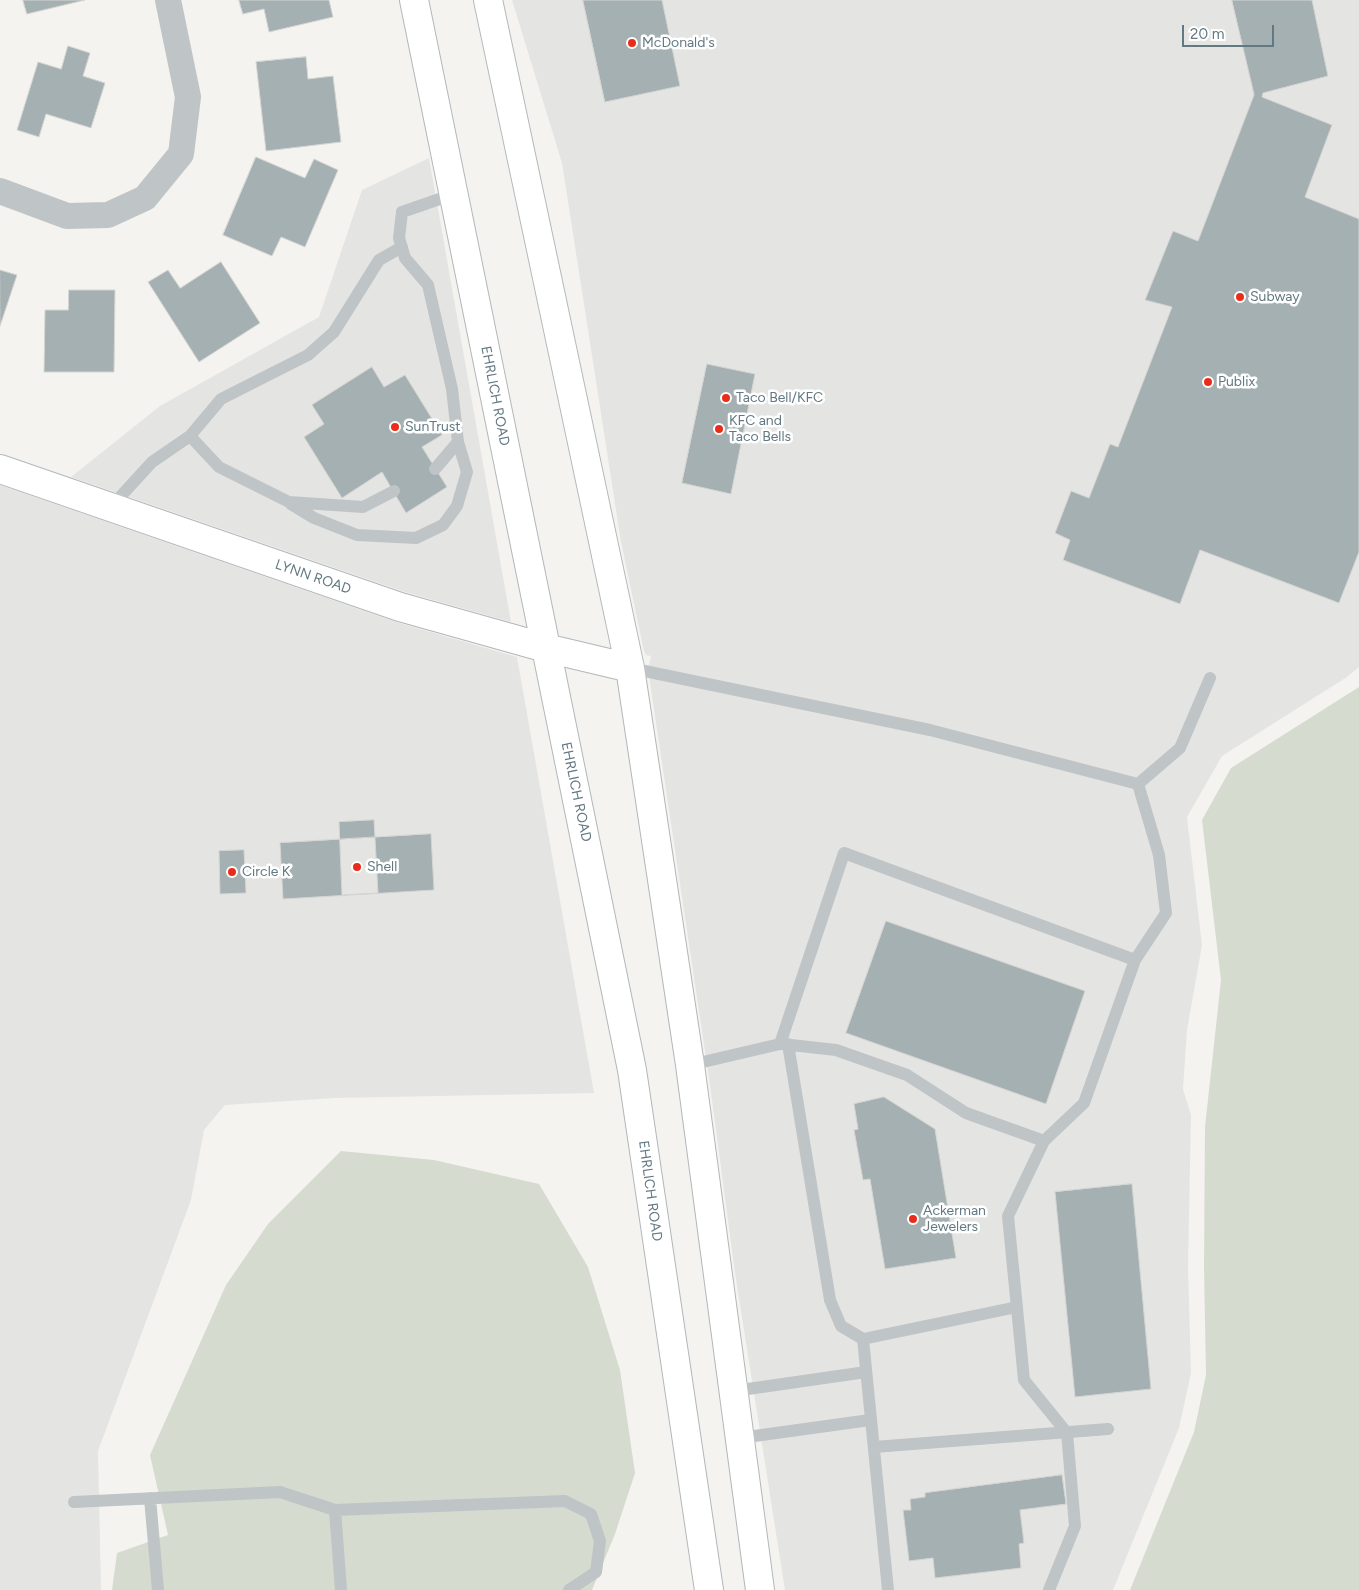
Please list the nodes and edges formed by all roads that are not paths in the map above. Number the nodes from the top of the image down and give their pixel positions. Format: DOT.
graph roads {
  1 [pos="168,0"];
  2 [pos="414,0"];
  3 [pos="488,0"];
  4 [pos="0,191"];
  5 [pos="454,194"];
  6 [pos="402,247"];
  7 [pos="190,436"];
  8 [pos="458,442"];
  9 [pos="0,469"];
  10 [pos="435,469"];
  11 [pos="394,491"];
  12 [pos="289,502"];
  13 [pos="110,508"];
  14 [pos="546,648"];
  15 [pos="630,668"];
  16 [pos="1210,678"];
  17 [pos="1138,784"];
  18 [pos="1135,960"];
  19 [pos="784,1044"];
  20 [pos="690,1065"];
  21 [pos="1044,1141"];
  22 [pos="1017,1307"];
  23 [pos="862,1339"];
  24 [pos="866,1372"];
  25 [pos="734,1391"];
  26 [pos="870,1420"];
  27 [pos="1108,1429"];
  28 [pos="1067,1433"];
  29 [pos="740,1438"];
  30 [pos="874,1448"];
  31 [pos="150,1498"];
  32 [pos="74,1502"];
  33 [pos="335,1510"];
  34 [pos="158,1590"];
  35 [pos="341,1590"];
  36 [pos="568,1590"];
  37 [pos="709,1590"];
  38 [pos="760,1590"];
  39 [pos="888,1590"];
  40 [pos="1049,1590"];
  1 -- 4 [label="street"];
  2 -- 5 [label="main road, EHRLICH ROAD"];
  3 -- 15 [label="main road"];
  5 -- 6 [label="lane"];
  5 -- 14 [label="main road, EHRLICH ROAD"];
  6 -- 7 [label="lane"];
  6 -- 8 [label="lane"];
  7 -- 12 [label="lane"];
  7 -- 13 [label="lane"];
  8 -- 10 [label="lane"];
  8 -- 12 [label="lane"];
  9 -- 13 [label="main road, LYNN ROAD"];
  11 -- 12 [label="lane"];
  13 -- 14 [label="main road, LYNN ROAD"];
  14 -- 15 [label="main road, LYNN ROAD"];
  14 -- 37 [label="main road, EHRLICH ROAD"];
  15 -- 17 [label="lane"];
  15 -- 20 [label="main road"];
  16 -- 17 [label="lane"];
  17 -- 18 [label="lane"];
  18 -- 19 [label="lane"];
  18 -- 21 [label="lane"];
  19 -- 20 [label="lane"];
  19 -- 21 [label="lane"];
  19 -- 23 [label="lane"];
  20 -- 25 [label="main road"];
  21 -- 22 [label="lane"];
  22 -- 23 [label="lane"];
  22 -- 28 [label="lane"];
  23 -- 24 [label="lane"];
  24 -- 25 [label="lane"];
  24 -- 26 [label="lane"];
  25 -- 29 [label="main road"];
  26 -- 29 [label="lane"];
  26 -- 30 [label="lane"];
  27 -- 28 [label="lane"];
  28 -- 30 [label="lane"];
  28 -- 40 [label="lane"];
  29 -- 38 [label="main road"];
  30 -- 39 [label="lane"];
  31 -- 32 [label="lane"];
  31 -- 33 [label="lane"];
  31 -- 34 [label="lane"];
  33 -- 35 [label="lane"];
  33 -- 36 [label="lane"];
}
